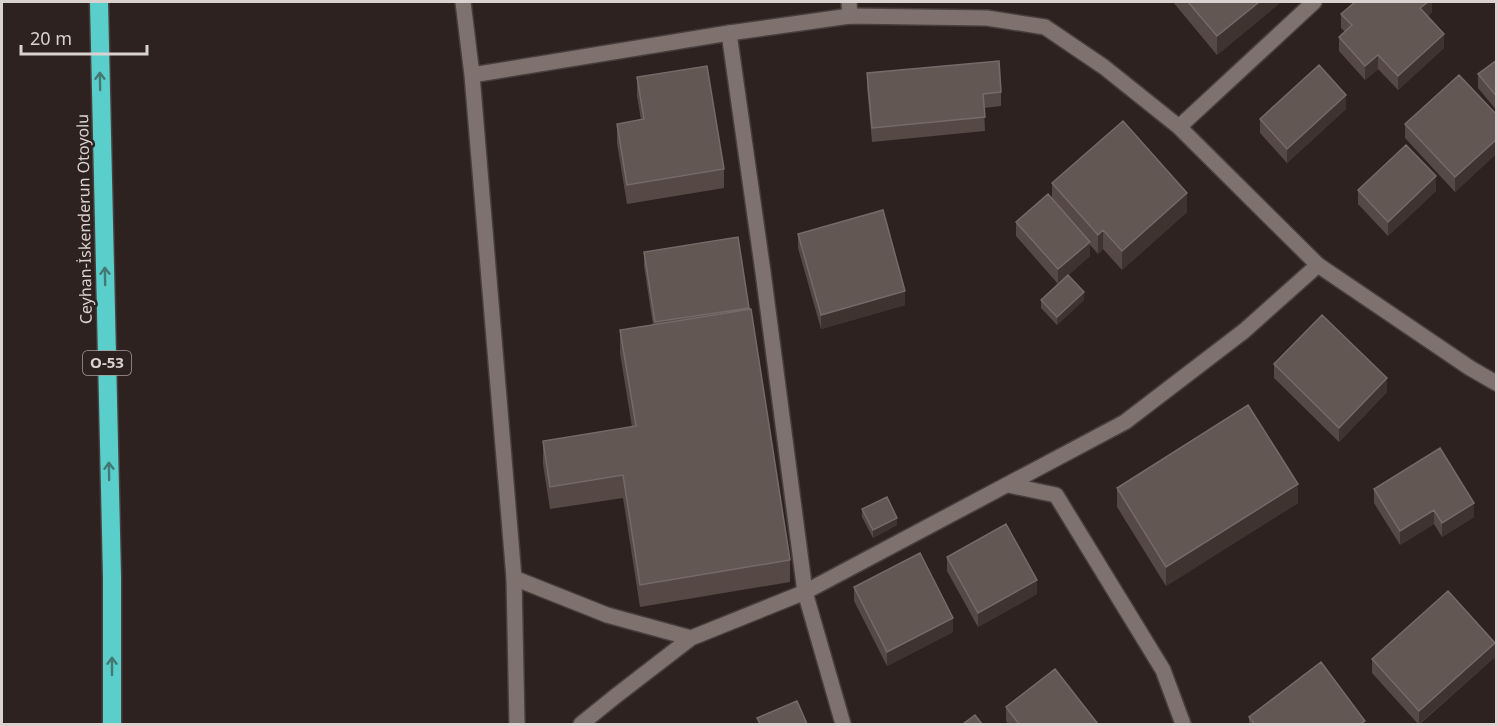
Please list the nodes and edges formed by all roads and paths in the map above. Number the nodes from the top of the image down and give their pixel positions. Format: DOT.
graph roads {
  1 [pos="99,2"];
  2 [pos="463,2"];
  3 [pos="1314,2"];
  4 [pos="849,9"];
  5 [pos="729,33"];
  6 [pos="472,75"];
  7 [pos="1179,127"];
  8 [pos="1318,265"];
  9 [pos="1497,383"];
  10 [pos="1008,484"];
  11 [pos="514,578"];
  12 [pos="805,592"];
  13 [pos="691,638"];
  14 [pos="112,724"];
  15 [pos="517,724"];
  16 [pos="581,724"];
  17 [pos="843,724"];
  18 [pos="1183,724"];
  14 -- 1 [label="highway, Ceyhan-İskenderun Otoyolu / O-53, one-way"];
  2 -- 6 [label="street"];
  3 -- 7 [label="street"];
  4 -- 5 [label="street"];
  4 -- 7 [label="street"];
  5 -- 6 [label="street"];
  5 -- 12 [label="street"];
  6 -- 11 [label="street"];
  7 -- 8 [label="street"];
  8 -- 9 [label="street"];
  8 -- 10 [label="street"];
  10 -- 12 [label="street"];
  10 -- 18 [label="street"];
  11 -- 13 [label="street"];
  11 -- 15 [label="street"];
  12 -- 13 [label="street"];
  12 -- 17 [label="street"];
  13 -- 16 [label="street"];
}
